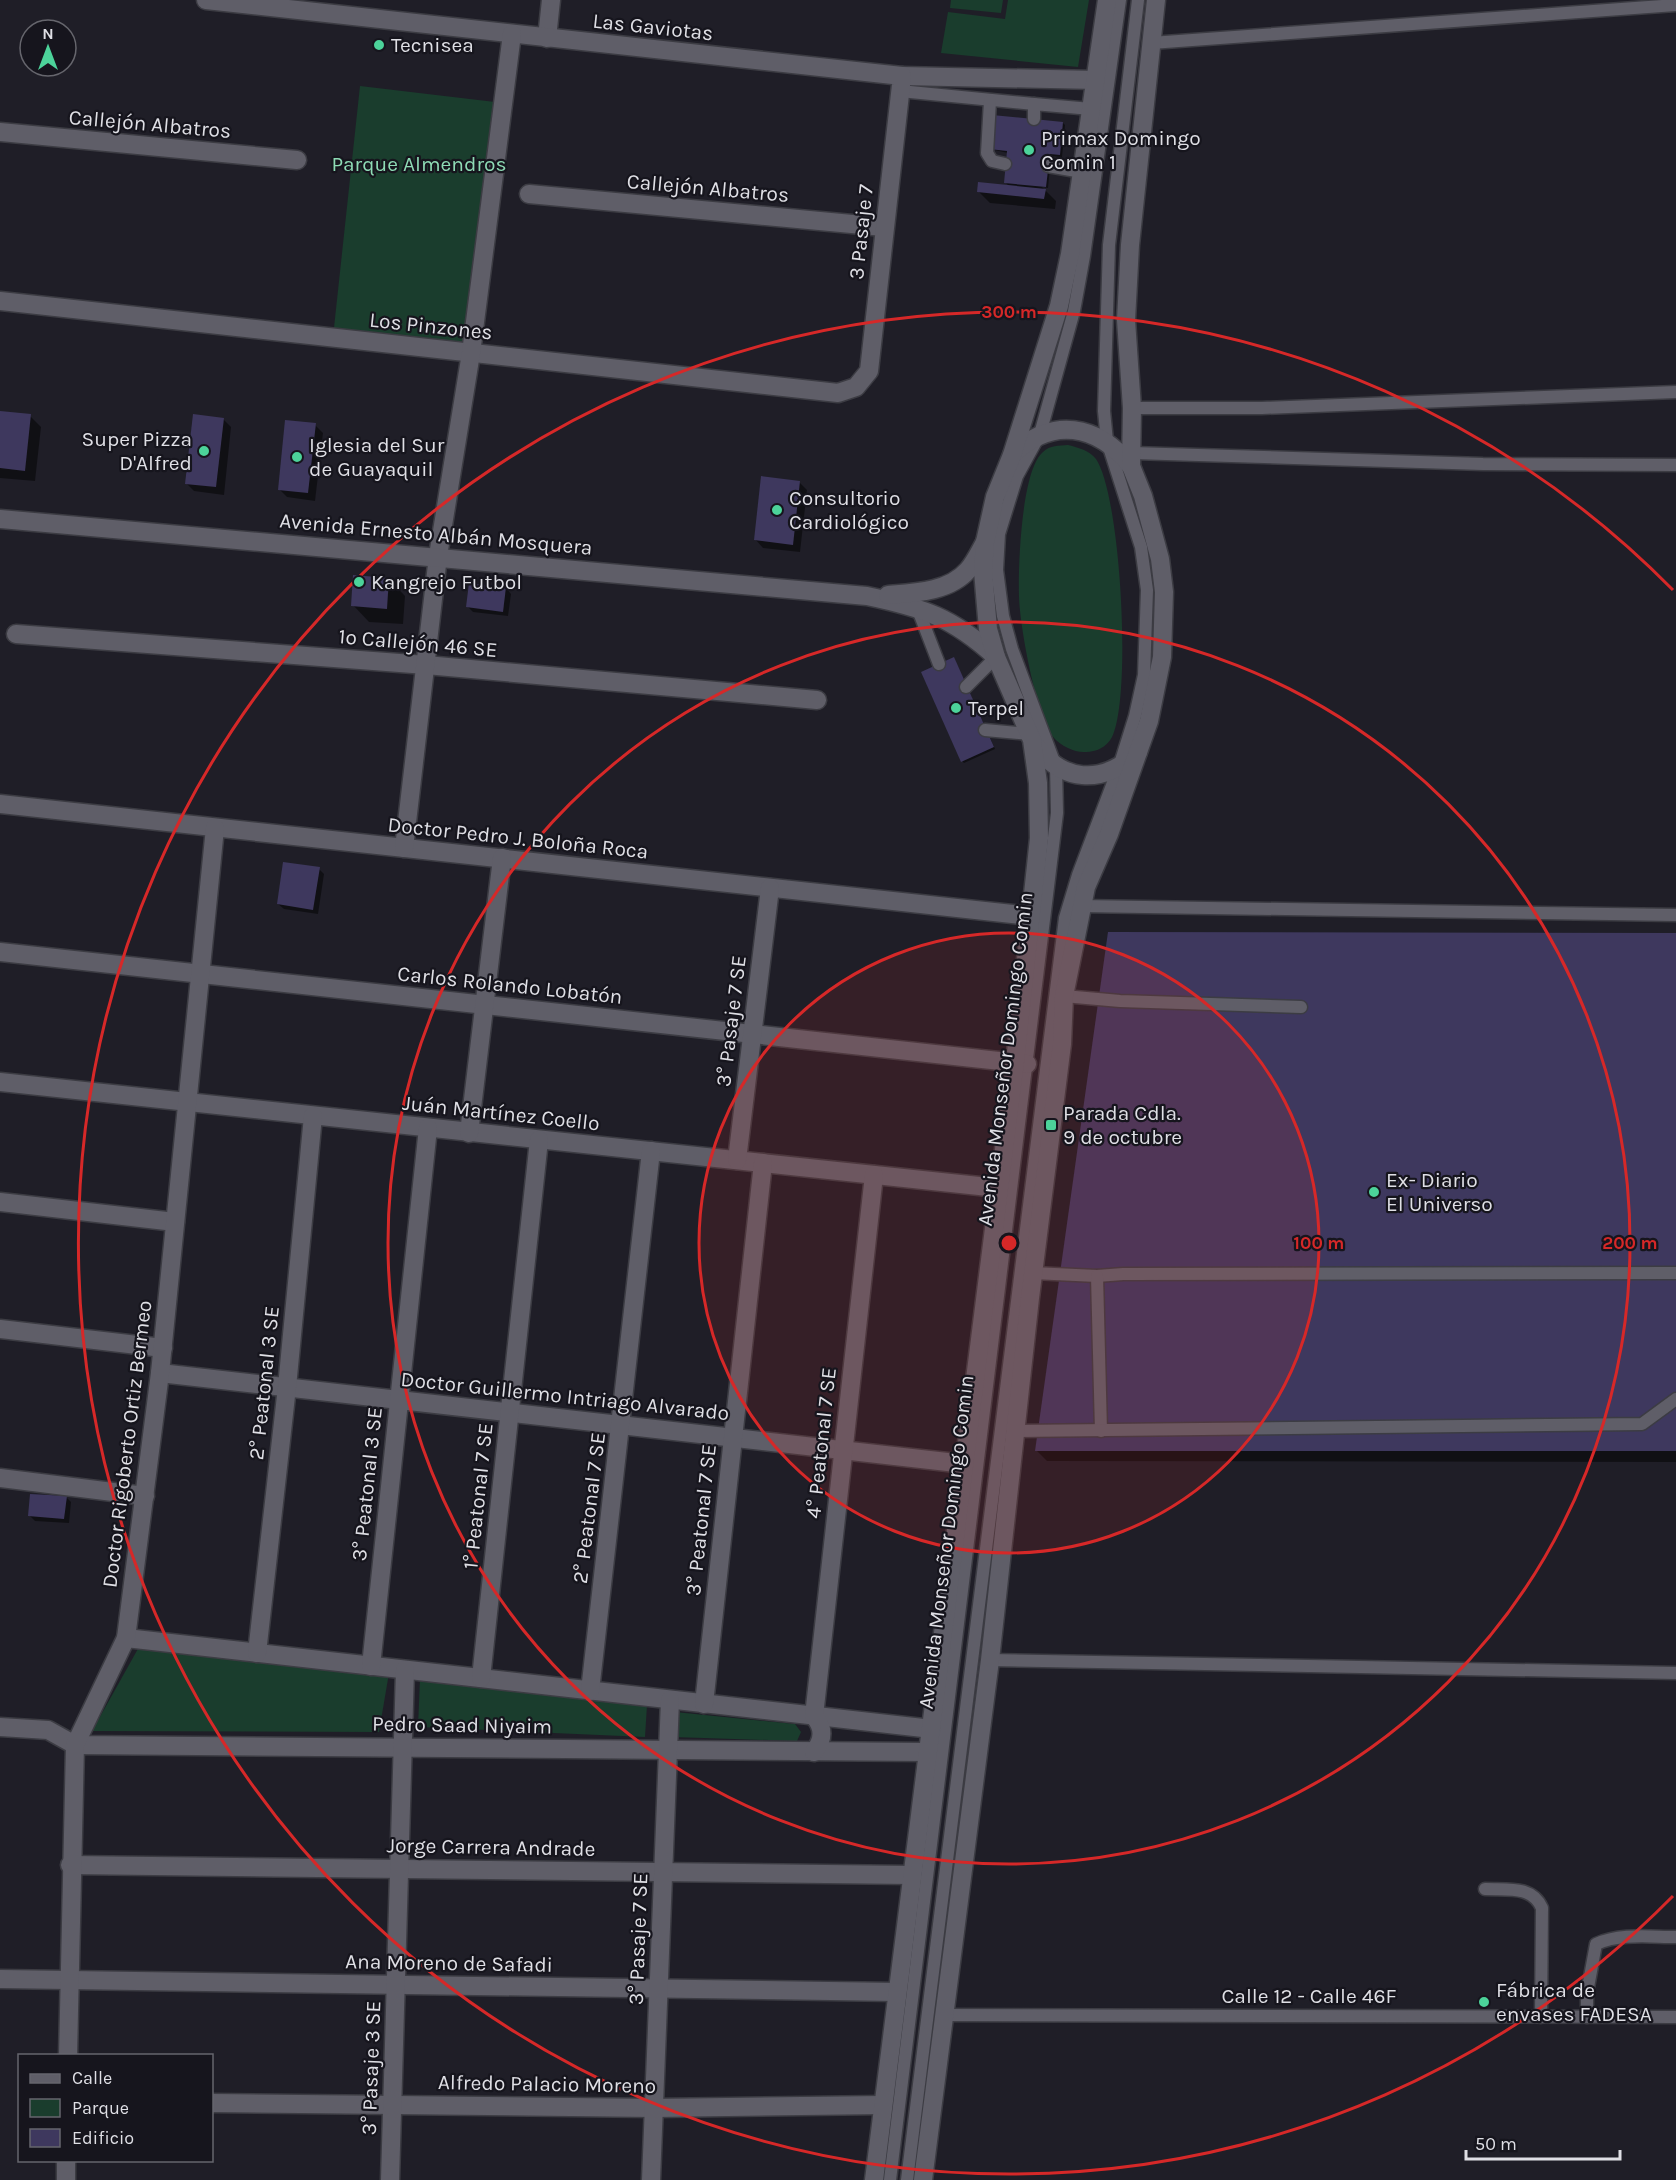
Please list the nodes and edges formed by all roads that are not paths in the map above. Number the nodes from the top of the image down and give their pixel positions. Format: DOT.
graph roads {
  1 [pos="206,0"];
  2 [pos="552,0"];
  3 [pos="1107,0"];
  4 [pos="1120,0"];
  5 [pos="1138,0"];
  6 [pos="1156,0"];
  7 [pos="1676,5"];
  8 [pos="512,34"];
  9 [pos="547,38"];
  10 [pos="1151,43"];
  11 [pos="1096,80"];
  12 [pos="901,83"];
  13 [pos="990,101"];
  14 [pos="1034,104"];
  15 [pos="1091,109"];
  16 [pos="1034,119"];
  17 [pos="0,132"];
  18 [pos="297,160"];
  19 [pos="1005,164"];
  20 [pos="1048,166"];
  21 [pos="1082,172"];
  22 [pos="529,194"];
  23 [pos="884,227"];
  24 [pos="0,301"];
  25 [pos="471,353"];
  26 [pos="856,387"];
  27 [pos="1676,392"];
  28 [pos="1132,408"];
  29 [pos="1040,434"];
  30 [pos="1107,441"];
  31 [pos="1012,455"];
  32 [pos="1132,460"];
  33 [pos="1676,465"];
  34 [pos="0,519"];
  35 [pos="985,542"];
  36 [pos="438,556"];
  37 [pos="867,596"];
  38 [pos="917,607"];
  39 [pos="16,634"];
  40 [pos="996,657"];
  41 [pos="939,664"];
  42 [pos="426,665"];
  43 [pos="966,687"];
  44 [pos="817,700"];
  45 [pos="985,730"];
  46 [pos="1030,737"];
  47 [pos="1138,752"];
  48 [pos="1056,767"];
  49 [pos="1119,768"];
  50 [pos="0,804"];
  51 [pos="215,828"];
  52 [pos="404,848"];
  53 [pos="502,858"];
  54 [pos="770,888"];
  55 [pos="1080,906"];
  56 [pos="1676,915"];
  57 [pos="1031,916"];
  58 [pos="0,952"];
  59 [pos="200,974"];
  60 [pos="1064,996"];
  61 [pos="484,1005"];
  62 [pos="1301,1007"];
  63 [pos="752,1033"];
  64 [pos="1021,1063"];
  65 [pos="0,1082"];
  66 [pos="187,1103"];
  67 [pos="313,1116"];
  68 [pos="428,1128"];
  69 [pos="469,1133"];
  70 [pos="539,1140"];
  71 [pos="651,1151"];
  72 [pos="737,1160"];
  73 [pos="763,1163"];
  74 [pos="874,1175"];
  75 [pos="998,1188"];
  76 [pos="0,1202"];
  77 [pos="175,1222"];
  78 [pos="1033,1273"];
  79 [pos="1676,1273"];
  80 [pos="1097,1276"];
  81 [pos="0,1329"];
  82 [pos="163,1348"];
  83 [pos="160,1373"];
  84 [pos="287,1387"];
  85 [pos="1676,1399"];
  86 [pos="399,1400"];
  87 [pos="509,1412"];
  88 [pos="621,1425"];
  89 [pos="1016,1431"];
  90 [pos="1101,1431"];
  91 [pos="732,1437"];
  92 [pos="842,1450"];
  93 [pos="965,1464"];
  94 [pos="0,1478"];
  95 [pos="145,1496"];
  96 [pos="126,1638"];
  97 [pos="257,1653"];
  98 [pos="990,1660"];
  99 [pos="371,1666"];
  100 [pos="405,1670"];
  101 [pos="1676,1673"];
  102 [pos="481,1678"];
  103 [pos="590,1691"];
  104 [pos="670,1700"];
  105 [pos="704,1704"];
  106 [pos="814,1716"];
  107 [pos="0,1727"];
  108 [pos="932,1730"];
  109 [pos="75,1744"];
  110 [pos="403,1747"];
  111 [pos="668,1750"];
  112 [pos="814,1752"];
  113 [pos="928,1752"];
  114 [pos="70,1865"];
  115 [pos="399,1869"];
  116 [pos="663,1872"];
  117 [pos="911,1875"];
  118 [pos="1485,1889"];
  119 [pos="1676,1937"];
  120 [pos="0,1979"];
  121 [pos="69,1980"];
  122 [pos="396,1985"];
  123 [pos="659,1988"];
  124 [pos="897,1992"];
  125 [pos="943,2014"];
  126 [pos="1541,2017"];
  127 [pos="1587,2017"];
  128 [pos="1676,2017"];
  129 [pos="68,2054"];
  130 [pos="213,2103"];
  131 [pos="392,2105"];
  132 [pos="883,2105"];
  133 [pos="654,2108"];
  134 [pos="66,2162"];
  135 [pos="66,2180"];
  136 [pos="390,2180"];
  137 [pos="651,2180"];
  138 [pos="874,2180"];
  139 [pos="890,2180"];
  140 [pos="907,2180"];
  141 [pos="923,2180"];
  1 -- 8 [label="street, Las Gaviotas"];
  2 -- 9 [label="street"];
  3 -- 11 [label="street, Avenida Monseñor Domingo Comin"];
  4 -- 29 [label="lane, Avenida Monseñor Domingo Comin"];
  5 -- 30 [label="lane, Avenida Monseñor Domingo Comin"];
  6 -- 10 [label="street"];
  7 -- 10 [label="lane"];
  8 -- 9 [label="street, Las Gaviotas"];
  8 -- 25 [label="street"];
  9 -- 12 [label="street, Las Gaviotas"];
  10 -- 28 [label="street"];
  11 -- 12 [label="street, Las Gaviotas"];
  11 -- 15 [label="street, Avenida Monseñor Domingo Comin"];
  12 -- 13 [label="lane"];
  12 -- 23 [label="street, 3 Pasaje 7"];
  13 -- 14 [label="lane"];
  13 -- 19 [label="lane"];
  14 -- 15 [label="lane"];
  14 -- 16 [label="lane"];
  15 -- 21 [label="street, Avenida Monseñor Domingo Comin"];
  17 -- 18 [label="street, Callejón Albatros"];
  20 -- 21 [label="lane"];
  21 -- 31 [label="street, Avenida Monseñor Domingo Comin"];
  22 -- 23 [label="street, Callejón Albatros"];
  23 -- 26 [label="street, 3 Pasaje 7"];
  24 -- 25 [label="street, Los Pinzones"];
  25 -- 26 [label="street, Los Pinzones"];
  25 -- 36 [label="street"];
  27 -- 28 [label="lane"];
  28 -- 32 [label="street"];
  29 -- 30 [label="street"];
  29 -- 31 [label="street"];
  29 -- 48 [label="lane, Avenida Monseñor Domingo Comin"];
  30 -- 32 [label="street"];
  30 -- 49 [label="lane, Avenida Monseñor Domingo Comin"];
  31 -- 35 [label="street, Avenida Monseñor Domingo Comin"];
  32 -- 33 [label="lane"];
  32 -- 47 [label="street"];
  34 -- 36 [label="street, Avenida Ernesto Albán Mosquera"];
  35 -- 37 [label="street, Avenida Ernesto Albán Mosquera"];
  35 -- 40 [label="street, Avenida Monseñor Domingo Comin"];
  36 -- 37 [label="street, Avenida Ernesto Albán Mosquera"];
  36 -- 42 [label="street"];
  37 -- 38 [label="street, Avenida Ernesto Albán Mosquera"];
  38 -- 40 [label="street, Avenida Ernesto Albán Mosquera"];
  38 -- 41 [label="lane"];
  39 -- 42 [label="street, 1º Callejón 46 SE"];
  40 -- 43 [label="lane"];
  40 -- 46 [label="street, Avenida Monseñor Domingo Comin"];
  42 -- 44 [label="street, 1º Callejón 46 SE"];
  42 -- 52 [label="street"];
  45 -- 46 [label="lane"];
  46 -- 48 [label="street"];
  46 -- 57 [label="street, Avenida Monseñor Domingo Comin"];
  47 -- 49 [label="street"];
  47 -- 55 [label="street"];
  48 -- 49 [label="street"];
  48 -- 64 [label="lane, Avenida Monseñor Domingo Comin"];
  49 -- 140 [label="lane, Avenida Monseñor Domingo Comin"];
  50 -- 51 [label="street, Doctor Pedro J. Boloña Roca"];
  51 -- 52 [label="street, Doctor Pedro J. Boloña Roca"];
  51 -- 59 [label="street, Doctor Rigoberto Ortiz Bermeo"];
  52 -- 53 [label="street, Doctor Pedro J. Boloña Roca"];
  53 -- 54 [label="street, Doctor Pedro J. Boloña Roca"];
  53 -- 61 [label="street"];
  54 -- 57 [label="street, Doctor Pedro J. Boloña Roca"];
  54 -- 63 [label="street, 3° Pasaje 7 SE"];
  55 -- 56 [label="lane"];
  55 -- 60 [label="street"];
  57 -- 64 [label="street, Avenida Monseñor Domingo Comin"];
  58 -- 59 [label="street, Carlos Rolando Lobatón"];
  59 -- 61 [label="street, Carlos Rolando Lobatón"];
  59 -- 66 [label="street, Doctor Rigoberto Ortiz Bermeo"];
  60 -- 62 [label="lane"];
  60 -- 78 [label="street"];
  61 -- 63 [label="street, Carlos Rolando Lobatón"];
  61 -- 69 [label="street"];
  63 -- 64 [label="street, Carlos Rolando Lobatón"];
  63 -- 72 [label="street, 3° Pasaje 7 SE"];
  64 -- 75 [label="street, Avenida Monseñor Domingo Comin"];
  64 -- 139 [label="lane, Avenida Monseñor Domingo Comin"];
  65 -- 66 [label="street, Juán Martínez Coello"];
  66 -- 67 [label="street, Juán Martínez Coello"];
  66 -- 77 [label="street, Doctor Rigoberto Ortiz Bermeo"];
  67 -- 68 [label="street, Juán Martínez Coello"];
  67 -- 84 [label="street, 2° Peatonal 3 SE"];
  68 -- 69 [label="street, Juán Martínez Coello"];
  68 -- 86 [label="street, 3° Peatonal 3 SE"];
  69 -- 70 [label="street, Juán Martínez Coello"];
  70 -- 71 [label="street, Juán Martínez Coello"];
  70 -- 87 [label="street, 1° Peatonal 7 SE"];
  71 -- 72 [label="street, Juán Martínez Coello"];
  71 -- 88 [label="street, 2° Peatonal 7 SE"];
  72 -- 73 [label="street, Juán Martínez Coello"];
  73 -- 74 [label="street, Juán Martínez Coello"];
  73 -- 91 [label="street, 3° Peatonal 7 SE"];
  74 -- 75 [label="street, Juán Martínez Coello"];
  74 -- 92 [label="street, 4° Peatonal 7 SE"];
  75 -- 93 [label="street, Avenida Monseñor Domingo Comin"];
  76 -- 77 [label="street"];
  77 -- 82 [label="street, Doctor Rigoberto Ortiz Bermeo"];
  78 -- 80 [label="lane"];
  78 -- 89 [label="street"];
  79 -- 80 [label="lane"];
  80 -- 90 [label="lane"];
  81 -- 82 [label="street"];
  82 -- 83 [label="street, Doctor Rigoberto Ortiz Bermeo"];
  83 -- 84 [label="street, Doctor Guillermo Intriago Alvarado"];
  83 -- 95 [label="street, Doctor Rigoberto Ortiz Bermeo"];
  84 -- 86 [label="street, Doctor Guillermo Intriago Alvarado"];
  84 -- 97 [label="street, 2° Peatonal 3 SE"];
  85 -- 90 [label="lane"];
  86 -- 87 [label="street, Doctor Guillermo Intriago Alvarado"];
  86 -- 99 [label="street, 3° Peatonal 3 SE"];
  87 -- 88 [label="street, Doctor Guillermo Intriago Alvarado"];
  87 -- 102 [label="street, 1° Peatonal 7 SE"];
  88 -- 91 [label="street, Doctor Guillermo Intriago Alvarado"];
  88 -- 103 [label="street, 2° Peatonal 7 SE"];
  89 -- 90 [label="lane"];
  89 -- 98 [label="street"];
  91 -- 92 [label="street, Doctor Guillermo Intriago Alvarado"];
  91 -- 105 [label="street, 3° Peatonal 7 SE"];
  92 -- 93 [label="street, Doctor Guillermo Intriago Alvarado"];
  92 -- 106 [label="street, 4° Peatonal 7 SE"];
  93 -- 108 [label="street, Avenida Monseñor Domingo Comin"];
  94 -- 95 [label="street"];
  95 -- 96 [label="street, Doctor Rigoberto Ortiz Bermeo"];
  96 -- 97 [label="street, Pedro Saad Niyaim"];
  96 -- 109 [label="street, Doctor Rigoberto Ortiz Bermeo"];
  97 -- 99 [label="street, Pedro Saad Niyaim"];
  98 -- 101 [label="lane"];
  98 -- 125 [label="street"];
  99 -- 100 [label="street, Pedro Saad Niyaim"];
  100 -- 102 [label="street, Pedro Saad Niyaim"];
  100 -- 110 [label="street, 3° Pasaje 3 SE"];
  102 -- 103 [label="street, Pedro Saad Niyaim"];
  103 -- 104 [label="street, Pedro Saad Niyaim"];
  104 -- 105 [label="street, Pedro Saad Niyaim"];
  104 -- 111 [label="street, 3° Pasaje 7 SE"];
  105 -- 106 [label="street, Pedro Saad Niyaim"];
  106 -- 108 [label="street, Pedro Saad Niyaim"];
  106 -- 112 [label="street, 4° Peatonal 7 SE"];
  107 -- 109 [label="street, Pedro Saad Niyaim"];
  108 -- 113 [label="street, Avenida Monseñor Domingo Comin"];
  109 -- 110 [label="street, Pedro Saad Niyaim"];
  109 -- 114 [label="street, Doctor Rigoberto Ortiz Bermeo"];
  110 -- 111 [label="street, Pedro Saad Niyaim"];
  110 -- 115 [label="street, 3° Pasaje 3 SE"];
  111 -- 112 [label="street, Pedro Saad Niyaim"];
  111 -- 116 [label="street, 3° Pasaje 7 SE"];
  112 -- 113 [label="street, Pedro Saad Niyaim"];
  113 -- 117 [label="street, Avenida Monseñor Domingo Comin"];
  114 -- 115 [label="street, Jorge Carrera Andrade"];
  114 -- 121 [label="street, Doctor Rigoberto Ortiz Bermeo"];
  115 -- 116 [label="street, Jorge Carrera Andrade"];
  115 -- 122 [label="street, 3° Pasaje 3 SE"];
  116 -- 117 [label="street, Jorge Carrera Andrade"];
  116 -- 123 [label="street, 3° Pasaje 7 SE"];
  117 -- 124 [label="street, Avenida Monseñor Domingo Comin"];
  118 -- 126 [label="lane"];
  119 -- 127 [label="lane"];
  120 -- 121 [label="street, Ana Moreno de Safadi"];
  121 -- 122 [label="street, Ana Moreno de Safadi"];
  121 -- 129 [label="street, Doctor Rigoberto Ortiz Bermeo"];
  122 -- 123 [label="street, Ana Moreno de Safadi"];
  122 -- 131 [label="street, 3° Pasaje 3 SE"];
  123 -- 124 [label="street, Ana Moreno de Safadi"];
  123 -- 133 [label="street, 3° Pasaje 7 SE"];
  124 -- 132 [label="street, Avenida Monseñor Domingo Comin"];
  125 -- 126 [label="lane, Calle 12 - Calle 46F"];
  125 -- 141 [label="street"];
  126 -- 127 [label="lane, Calle 12 - Calle 46F"];
  127 -- 128 [label="lane, Calle 12 - Calle 46F"];
  130 -- 131 [label="street, Alfredo Palacio Moreno"];
  131 -- 133 [label="street, Alfredo Palacio Moreno"];
  131 -- 136 [label="street, 3° Pasaje 3 SE"];
  132 -- 133 [label="street, Alfredo Palacio Moreno"];
  132 -- 138 [label="street, Avenida Monseñor Domingo Comin"];
  133 -- 137 [label="street, 3° Pasaje 7 SE"];
  134 -- 135 [label="street"];
}
